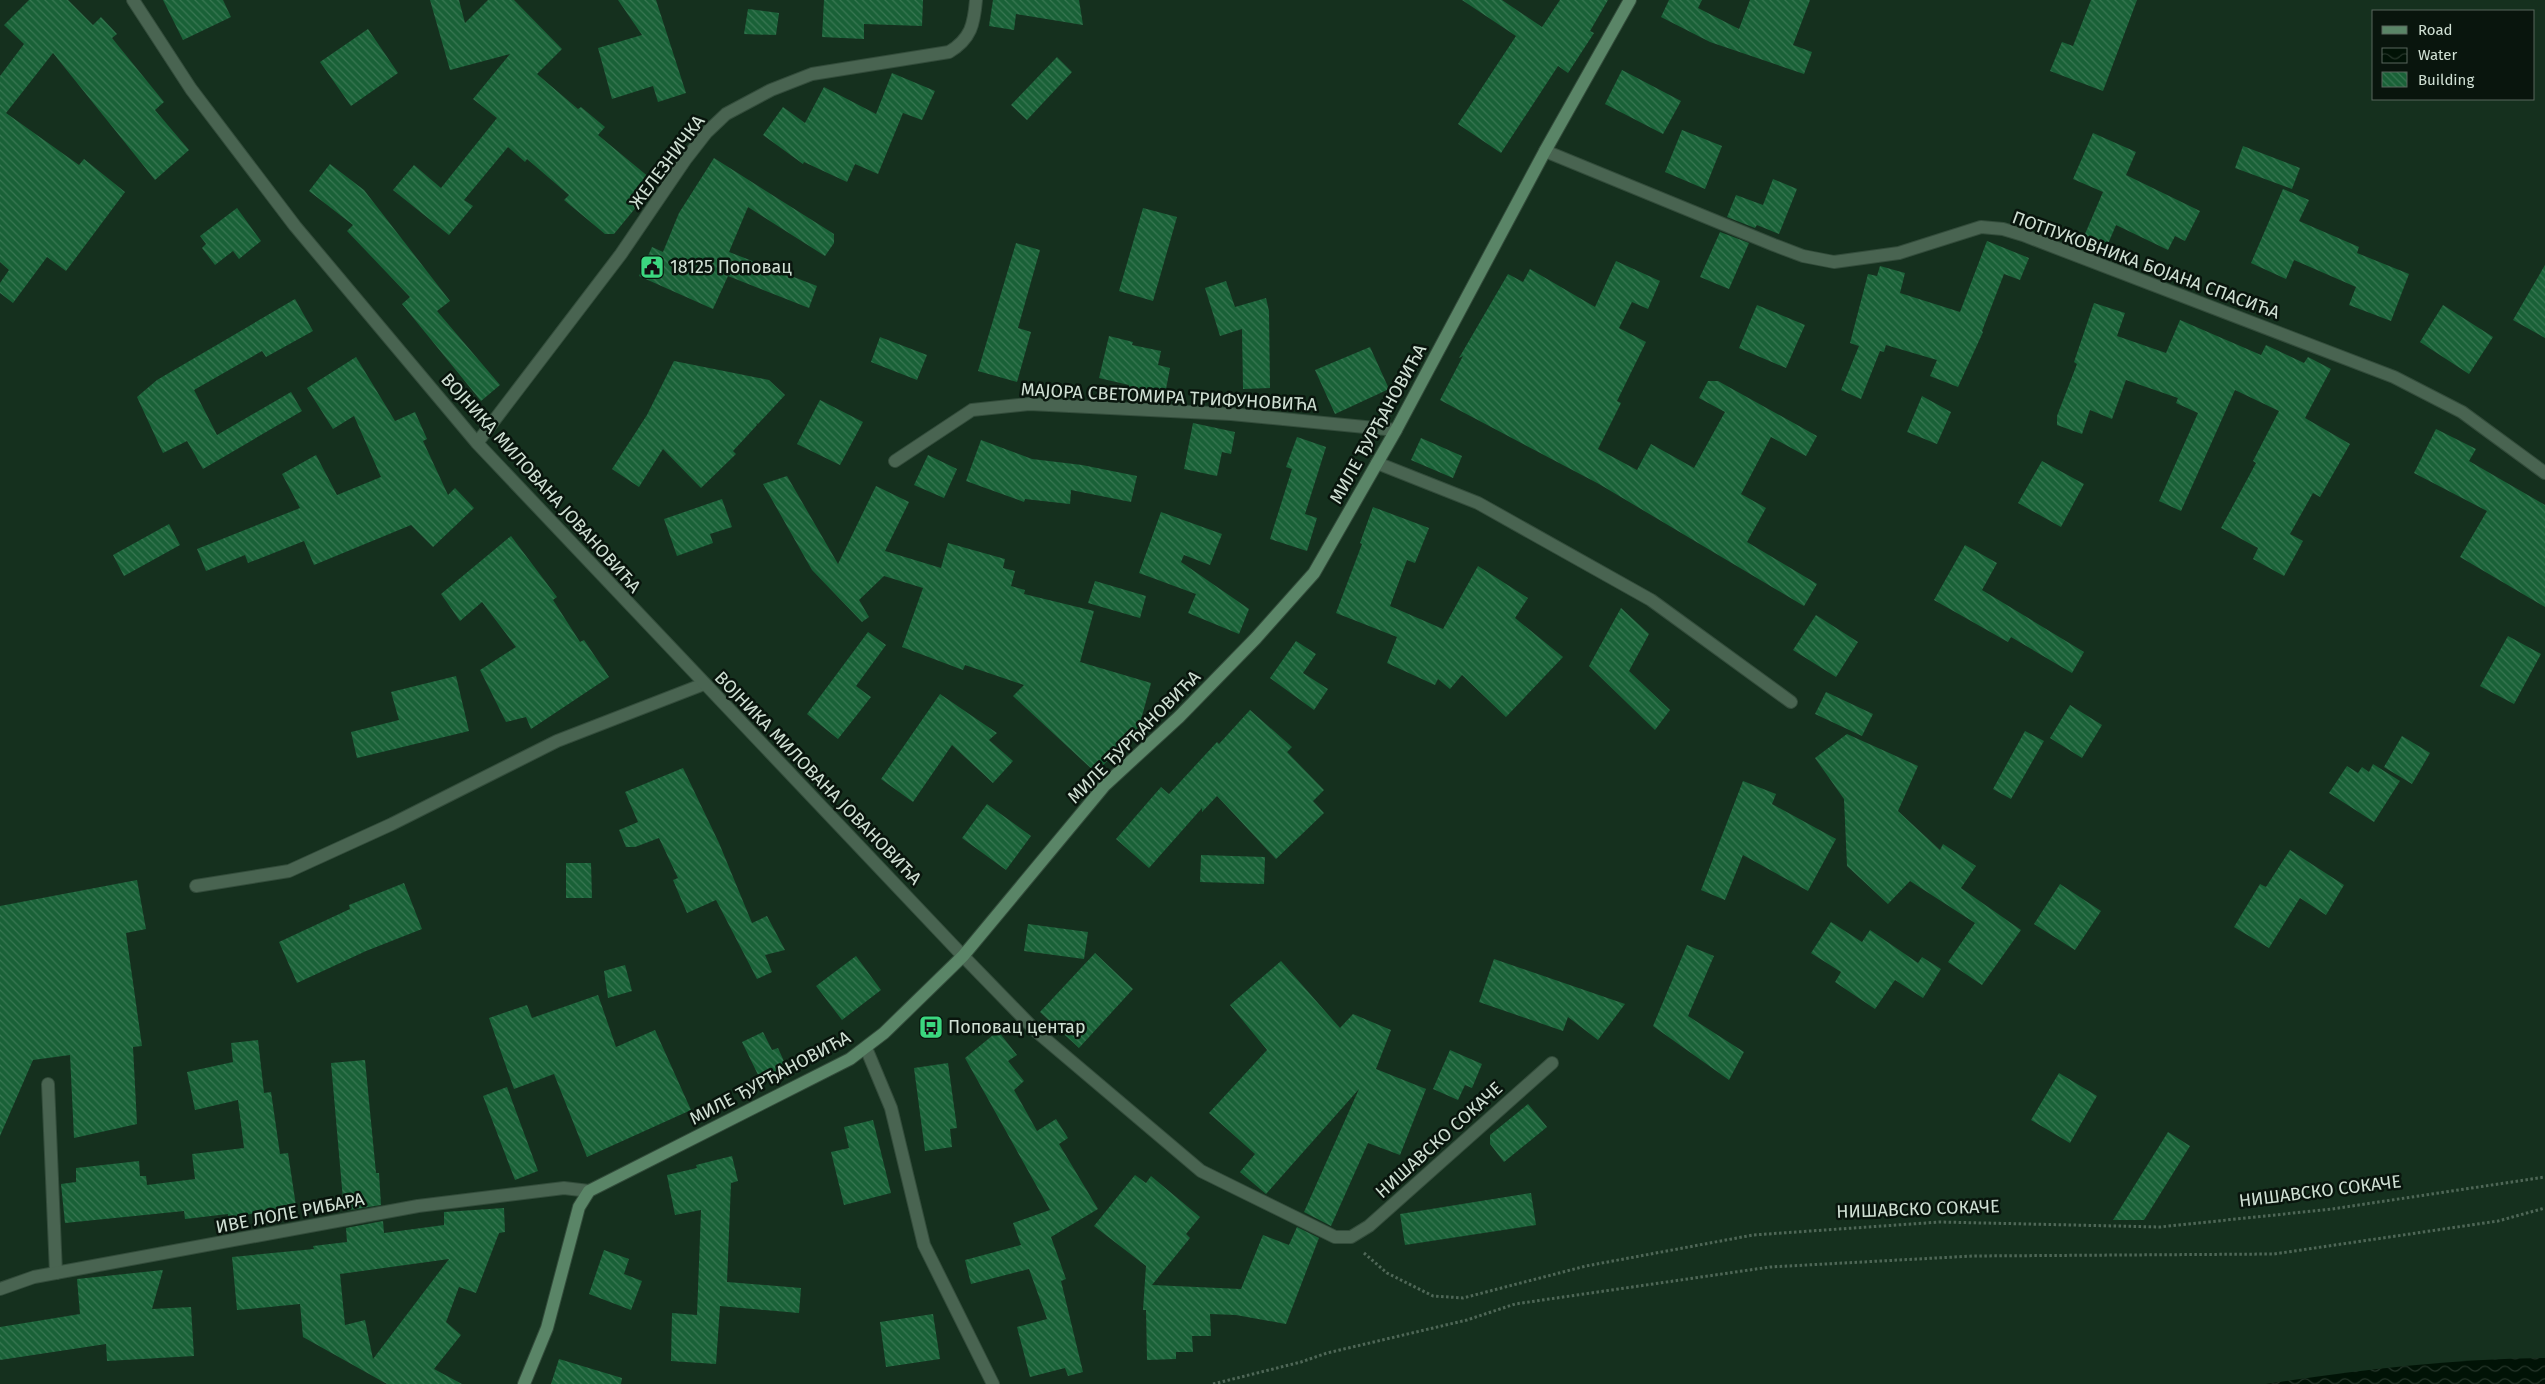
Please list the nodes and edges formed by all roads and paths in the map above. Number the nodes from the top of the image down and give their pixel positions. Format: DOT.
graph roads {
  1 [pos="133,0"];
  2 [pos="976,0"];
  3 [pos="1630,0"];
  4 [pos="1545,151"];
  5 [pos="1396,430"];
  6 [pos="477,444"];
  7 [pos="894,461"];
  8 [pos="1377,463"];
  9 [pos="2545,472"];
  10 [pos="704,684"];
  11 [pos="1791,702"];
  12 [pos="196,886"];
  13 [pos="963,956"];
  14 [pos="866,1048"];
  15 [pos="1552,1063"];
  16 [pos="48,1084"];
  17 [pos="2545,1177"];
  18 [pos="589,1191"];
  19 [pos="2545,1208"];
  20 [pos="1345,1237"];
  21 [pos="56,1273"];
  22 [pos="0,1289"];
  23 [pos="524,1384"];
  24 [pos="993,1384"];
  25 [pos="1213,1384"];
  1 -- 6 [label="street, ВОЈНИКА МИЛОВАНА ЈОВАНОВИЋА"];
  2 -- 6 [label="street, ЖЕЛЕЗНИЧКА"];
  3 -- 4 [label="street, МИЛЕ ЂУРЂАНОВИЋА"];
  4 -- 5 [label="street, МИЛЕ ЂУРЂАНОВИЋА"];
  4 -- 9 [label="street, ПОТПУКОВНИКА БОЈАНА СПАСИЋА"];
  5 -- 7 [label="street, МАЈОРА СВЕТОМИРА ТРИФУНОВИЋА"];
  5 -- 8 [label="street, МИЛЕ ЂУРЂАНОВИЋА"];
  6 -- 10 [label="street, ВОЈНИКА МИЛОВАНА ЈОВАНОВИЋА"];
  8 -- 11 [label="street"];
  8 -- 13 [label="street, МИЛЕ ЂУРЂАНОВИЋА"];
  10 -- 12 [label="street"];
  10 -- 13 [label="street, ВОЈНИКА МИЛОВАНА ЈОВАНОВИЋА"];
  13 -- 14 [label="street, МИЛЕ ЂУРЂАНОВИЋА"];
  13 -- 20 [label="street"];
  14 -- 18 [label="street, МИЛЕ ЂУРЂАНОВИЋА"];
  14 -- 24 [label="street"];
  15 -- 20 [label="street, НИШАВСКО СОКАЧЕ"];
  16 -- 21 [label="street"];
  17 -- 20 [label="path, НИШАВСКО СОКАЧЕ"];
  18 -- 21 [label="street, ИВЕ ЛОЛЕ РИБАРА"];
  18 -- 23 [label="street"];
  19 -- 25 [label="path"];
  21 -- 22 [label="street, ИВЕ ЛОЛЕ РИБАРА"];
}
